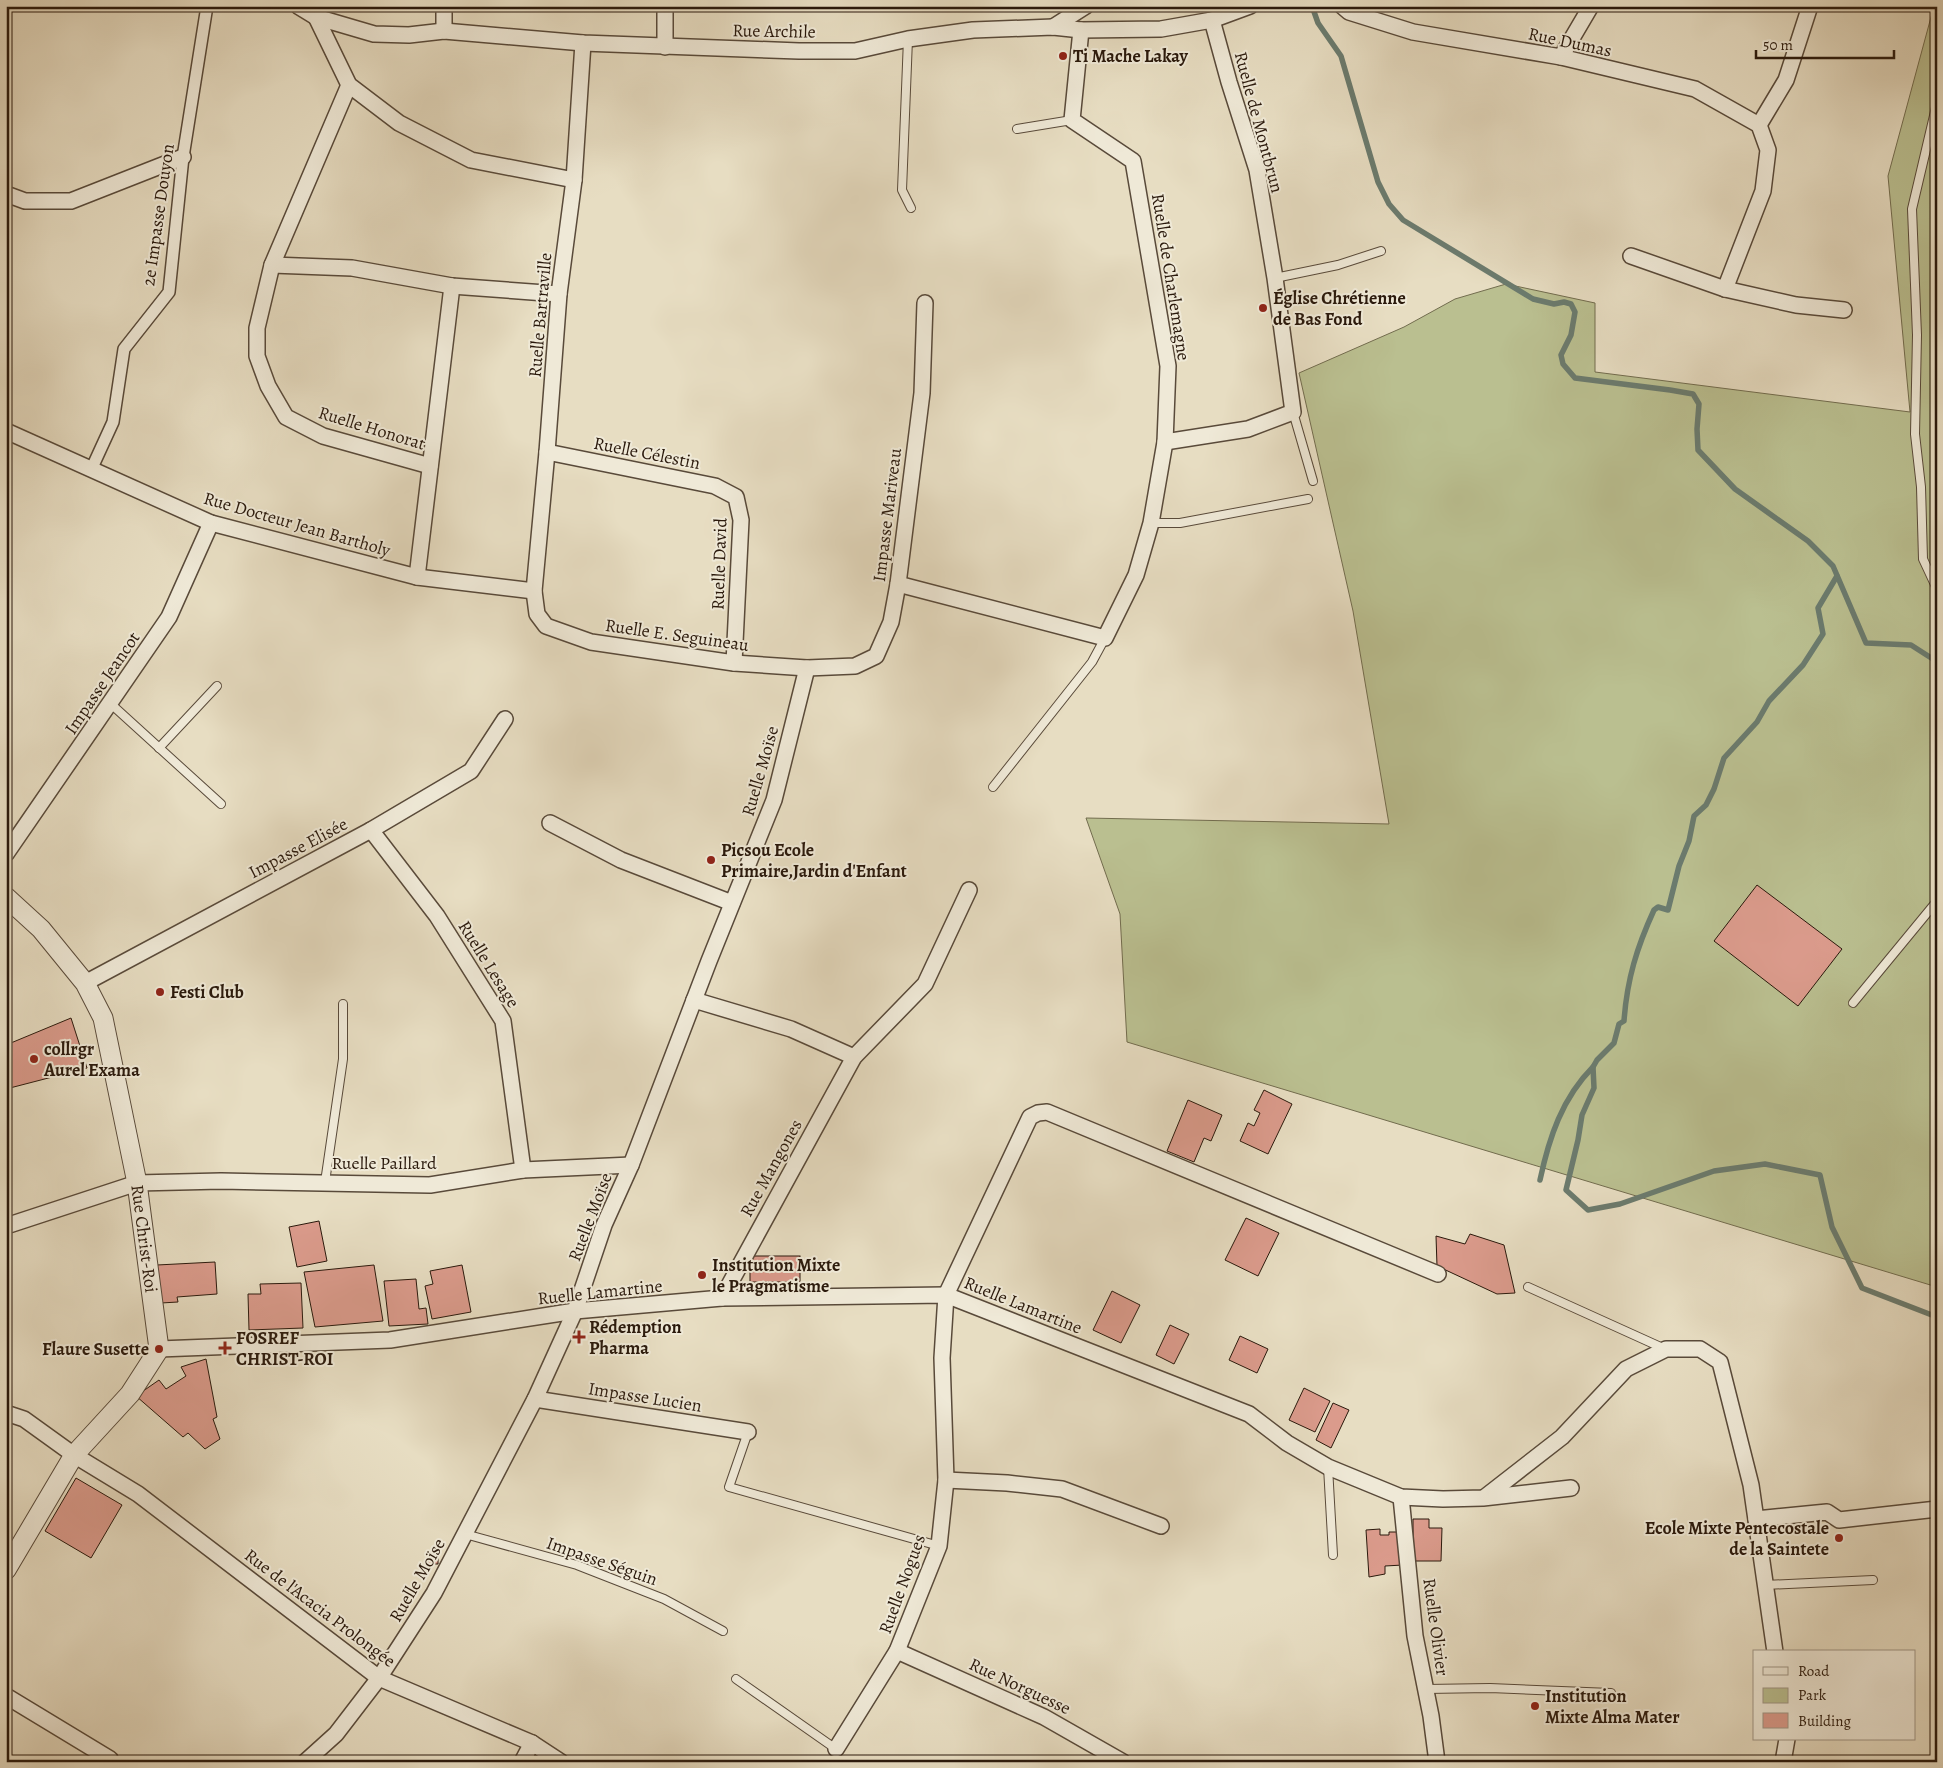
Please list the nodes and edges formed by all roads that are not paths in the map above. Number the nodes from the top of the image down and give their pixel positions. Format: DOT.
graph roads {
  1 [pos="207,6"];
  2 [pos="298,6"];
  3 [pos="444,6"];
  4 [pos="665,6"];
  5 [pos="1086,6"];
  6 [pos="1250,6"];
  7 [pos="1342,6"];
  8 [pos="1591,6"];
  9 [pos="1810,6"];
  10 [pos="316,17"];
  11 [pos="1212,20"];
  12 [pos="1053,27"];
  13 [pos="1081,30"];
  14 [pos="444,31"];
  15 [pos="908,39"];
  16 [pos="583,43"];
  17 [pos="665,47"];
  18 [pos="1560,58"];
  19 [pos="349,85"];
  20 [pos="1937,103"];
  21 [pos="1072,120"];
  22 [pos="1759,125"];
  23 [pos="1017,129"];
  24 [pos="183,157"];
  25 [pos="574,180"];
  26 [pos="6,194"];
  27 [pos="911,208"];
  28 [pos="1381,251"];
  29 [pos="1631,256"];
  30 [pos="272,265"];
  31 [pos="1275,278"];
  32 [pos="452,286"];
  33 [pos="1726,289"];
  34 [pos="559,294"];
  35 [pos="925,303"];
  36 [pos="1844,310"];
  37 [pos="1293,412"];
  38 [pos="6,431"];
  39 [pos="1165,442"];
  40 [pos="547,452"];
  41 [pos="430,466"];
  42 [pos="91,470"];
  43 [pos="1313,481"];
  44 [pos="736,497"];
  45 [pos="1308,499"];
  46 [pos="1151,522"];
  47 [pos="211,523"];
  48 [pos="417,577"];
  49 [pos="898,584"];
  50 [pos="1937,589"];
  51 [pos="534,591"];
  52 [pos="546,626"];
  53 [pos="1105,638"];
  54 [pos="734,662"];
  55 [pos="806,668"];
  56 [pos="218,686"];
  57 [pos="111,704"];
  58 [pos="506,719"];
  59 [pos="159,748"];
  60 [pos="993,787"];
  61 [pos="221,804"];
  62 [pos="550,823"];
  63 [pos="371,830"];
  64 [pos="6,854"];
  65 [pos="969,890"];
  66 [pos="6,897"];
  67 [pos="1937,901"];
  68 [pos="732,903"];
  69 [pos="85,983"];
  70 [pos="694,1000"];
  71 [pos="1852,1003"];
  72 [pos="343,1004"];
  73 [pos="854,1057"];
  74 [pos="630,1165"];
  75 [pos="524,1170"];
  76 [pos="325,1182"];
  77 [pos="137,1183"];
  78 [pos="6,1226"];
  79 [pos="1438,1274"];
  80 [pos="1528,1287"];
  81 [pos="946,1295"];
  82 [pos="722,1298"];
  83 [pos="575,1311"];
  84 [pos="159,1349"];
  85 [pos="1666,1349"];
  86 [pos="535,1399"];
  87 [pos="6,1413"];
  88 [pos="748,1432"];
  89 [pos="74,1455"];
  90 [pos="1328,1467"];
  91 [pos="946,1480"];
  92 [pos="1571,1488"];
  93 [pos="1401,1497"];
  94 [pos="1483,1498"];
  95 [pos="1937,1509"];
  96 [pos="1756,1519"];
  97 [pos="1161,1526"];
  98 [pos="465,1534"];
  99 [pos="939,1546"];
  100 [pos="1333,1555"];
  101 [pos="6,1570"];
  102 [pos="1873,1580"];
  103 [pos="1765,1585"];
  104 [pos="723,1630"];
  105 [pos="1775,1650"];
  106 [pos="897,1651"];
  107 [pos="379,1678"];
  108 [pos="736,1679"];
  109 [pos="1426,1689"];
  110 [pos="1611,1693"];
  111 [pos="6,1696"];
  112 [pos="1787,1740"];
  113 [pos="532,1743"];
  114 [pos="836,1748"];
  115 [pos="110,1759"];
  116 [pos="305,1762"];
  117 [pos="522,1762"];
  118 [pos="561,1762"];
  119 [pos="1123,1762"];
  120 [pos="1437,1762"];
  121 [pos="1783,1762"];
  1 -- 24 [label="street, 2e Impasse Douyon"];
  2 -- 10 [label="street, Rue Archile"];
  3 -- 14 [label="street"];
  4 -- 17 [label="street"];
  5 -- 12 [label="street"];
  6 -- 11 [label="street, Rue Archile"];
  7 -- 18 [label="street, Rue Dumas"];
  8 -- 18 [label="street"];
  9 -- 22 [label="street"];
  10 -- 14 [label="street, Rue Archile"];
  10 -- 19 [label="street"];
  11 -- 13 [label="street, Rue Archile"];
  11 -- 31 [label="street, Ruelle de Montbrun"];
  12 -- 13 [label="street, Rue Archile"];
  12 -- 15 [label="street, Rue Archile"];
  13 -- 21 [label="street"];
  14 -- 16 [label="street, Rue Archile"];
  15 -- 17 [label="street, Rue Archile"];
  15 -- 27 [label="lane"];
  16 -- 17 [label="street, Rue Archile"];
  16 -- 25 [label="street, Ruelle Bartraville"];
  18 -- 22 [label="street, Rue Dumas"];
  19 -- 25 [label="street"];
  19 -- 30 [label="street, Ruelle Honorat"];
  20 -- 50 [label="lane"];
  21 -- 23 [label="lane"];
  21 -- 39 [label="street, Ruelle de Charlemagne"];
  22 -- 33 [label="street"];
  24 -- 26 [label="street"];
  24 -- 42 [label="street, 2e Impasse Douyon"];
  25 -- 34 [label="street, Ruelle Bartraville"];
  28 -- 31 [label="lane"];
  29 -- 33 [label="street"];
  30 -- 32 [label="street"];
  30 -- 41 [label="street, Ruelle Honorat"];
  31 -- 37 [label="street, Ruelle de Montbrun"];
  32 -- 34 [label="street"];
  32 -- 41 [label="street"];
  33 -- 36 [label="street"];
  34 -- 40 [label="street, Ruelle Bartraville"];
  35 -- 49 [label="street, Impasse Mariveau"];
  37 -- 39 [label="street"];
  37 -- 43 [label="lane"];
  38 -- 42 [label="street, Rue Docteur Jean Bartholy"];
  39 -- 46 [label="street, Ruelle de Charlemagne"];
  40 -- 44 [label="street, Ruelle Célestin"];
  40 -- 51 [label="street, Ruelle Bartraville"];
  41 -- 48 [label="street"];
  42 -- 47 [label="street, Rue Docteur Jean Bartholy"];
  44 -- 54 [label="street, Ruelle David"];
  45 -- 46 [label="lane"];
  46 -- 53 [label="street, Ruelle de Charlemagne"];
  47 -- 48 [label="street, Rue Docteur Jean Bartholy"];
  47 -- 57 [label="street, Impasse Jeancot"];
  48 -- 51 [label="street, Rue Docteur Jean Bartholy"];
  49 -- 53 [label="street"];
  49 -- 55 [label="street, Impasse Mariveau"];
  51 -- 52 [label="street, Ruelle Bartraville"];
  52 -- 54 [label="street, Ruelle E. Seguineau"];
  53 -- 60 [label="lane"];
  54 -- 55 [label="street, Ruelle E. Seguineau"];
  55 -- 68 [label="street, Ruelle Moïse"];
  56 -- 59 [label="lane"];
  57 -- 59 [label="lane"];
  57 -- 64 [label="street, Impasse Jeancot"];
  58 -- 63 [label="street, Impasse Elisée"];
  59 -- 61 [label="lane"];
  62 -- 68 [label="street"];
  63 -- 69 [label="street, Impasse Elisée"];
  63 -- 75 [label="street, Ruelle Lesage"];
  65 -- 73 [label="street, Rue Mangones"];
  66 -- 69 [label="street, Rue Christ-Roi"];
  67 -- 71 [label="lane"];
  68 -- 70 [label="street, Ruelle Moïse"];
  69 -- 77 [label="street, Rue Christ-Roi"];
  70 -- 73 [label="street"];
  70 -- 74 [label="street, Ruelle Moïse"];
  72 -- 76 [label="lane"];
  73 -- 82 [label="street, Rue Mangones"];
  74 -- 75 [label="street, Ruelle Paillard"];
  74 -- 83 [label="street, Ruelle Moïse"];
  75 -- 76 [label="street, Ruelle Paillard"];
  76 -- 77 [label="street, Ruelle Paillard"];
  77 -- 78 [label="street, Ruelle Paillard"];
  77 -- 84 [label="street, Rue Christ-Roi"];
  79 -- 81 [label="street"];
  80 -- 85 [label="lane"];
  81 -- 82 [label="street, Ruelle Lamartine"];
  81 -- 90 [label="street, Ruelle Lamartine"];
  81 -- 91 [label="street, Ruelle Nogues"];
  82 -- 83 [label="street, Ruelle Lamartine"];
  83 -- 84 [label="street, Ruelle Lamartine"];
  83 -- 86 [label="street, Ruelle Moïse"];
  84 -- 89 [label="street"];
  85 -- 94 [label="street"];
  85 -- 96 [label="street"];
  86 -- 88 [label="street, Impasse Lucien"];
  86 -- 98 [label="street, Ruelle Moïse"];
  87 -- 89 [label="street, Rue de l'Acacia Prolongée"];
  88 -- 99 [label="lane"];
  89 -- 101 [label="street"];
  89 -- 107 [label="street, Rue de l'Acacia Prolongée"];
  90 -- 93 [label="street, Ruelle Lamartine"];
  90 -- 100 [label="lane"];
  91 -- 97 [label="street"];
  91 -- 99 [label="street, Ruelle Nogues"];
  92 -- 94 [label="street, Ruelle Lamartine"];
  93 -- 94 [label="street, Ruelle Lamartine"];
  93 -- 109 [label="street, Ruelle Olivier"];
  95 -- 96 [label="street"];
  96 -- 103 [label="street"];
  98 -- 104 [label="lane, Impasse Séguin"];
  98 -- 107 [label="street, Ruelle Moïse"];
  99 -- 106 [label="street, Ruelle Nogues"];
  102 -- 103 [label="lane"];
  103 -- 105 [label="street"];
  106 -- 114 [label="street, Ruelle Nogues"];
  106 -- 119 [label="street, Rue Norguesse"];
  107 -- 113 [label="street, Rue de l'Acacia Prolongée"];
  107 -- 116 [label="street, Ruelle Moïse"];
  108 -- 114 [label="lane"];
  109 -- 110 [label="lane"];
  109 -- 120 [label="street, Ruelle Olivier"];
  111 -- 115 [label="street"];
  112 -- 121 [label="street"];
  113 -- 117 [label="street"];
  113 -- 118 [label="street, Rue de l'Acacia Prolongée"];
}
